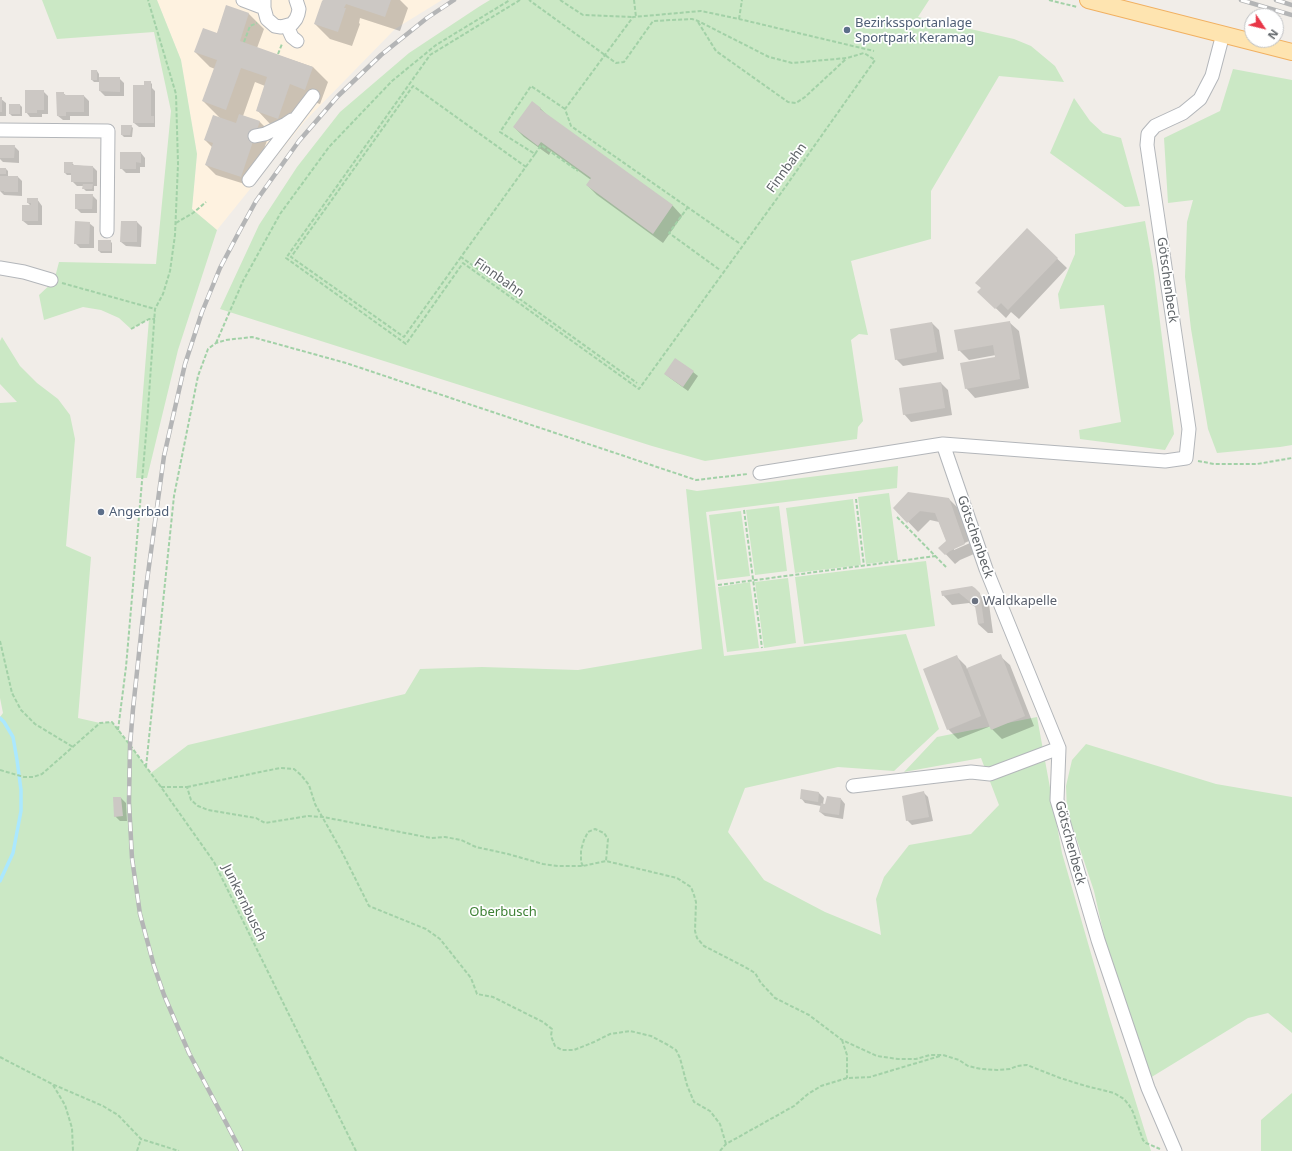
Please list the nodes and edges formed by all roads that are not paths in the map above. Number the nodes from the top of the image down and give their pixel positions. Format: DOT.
graph roads {
  1 [pos="243,0"];
  2 [pos="296,0"];
  3 [pos="1088,0"];
  4 [pos="265,9"];
  5 [pos="287,26"];
  6 [pos="1223,34"];
  7 [pos="297,41"];
  8 [pos="1292,52"];
  9 [pos="312,96"];
  10 [pos="297,117"];
  11 [pos="0,130"];
  12 [pos="255,136"];
  13 [pos="280,138"];
  14 [pos="246,163"];
  15 [pos="249,180"];
  16 [pos="107,231"];
  17 [pos="0,268"];
  18 [pos="51,280"];
  19 [pos="943,444"];
  20 [pos="760,473"];
  21 [pos="1059,748"];
  22 [pos="853,786"];
  23 [pos="1175,1151"];
  1 -- 4 [label="street"];
  2 -- 5 [label="street"];
  3 -- 6 [label="main road"];
  4 -- 5 [label="street"];
  5 -- 7 [label="street"];
  6 -- 8 [label="main road"];
  6 -- 19 [label="street, Götschenbeck"];
  9 -- 10 [label="street"];
  10 -- 12 [label="street"];
  10 -- 13 [label="street"];
  11 -- 16 [label="street"];
  13 -- 14 [label="street"];
  13 -- 15 [label="street"];
  17 -- 18 [label="street"];
  19 -- 20 [label="street"];
  19 -- 21 [label="street, Götschenbeck"];
  21 -- 22 [label="street"];
  21 -- 23 [label="street, Götschenbeck"];
}
